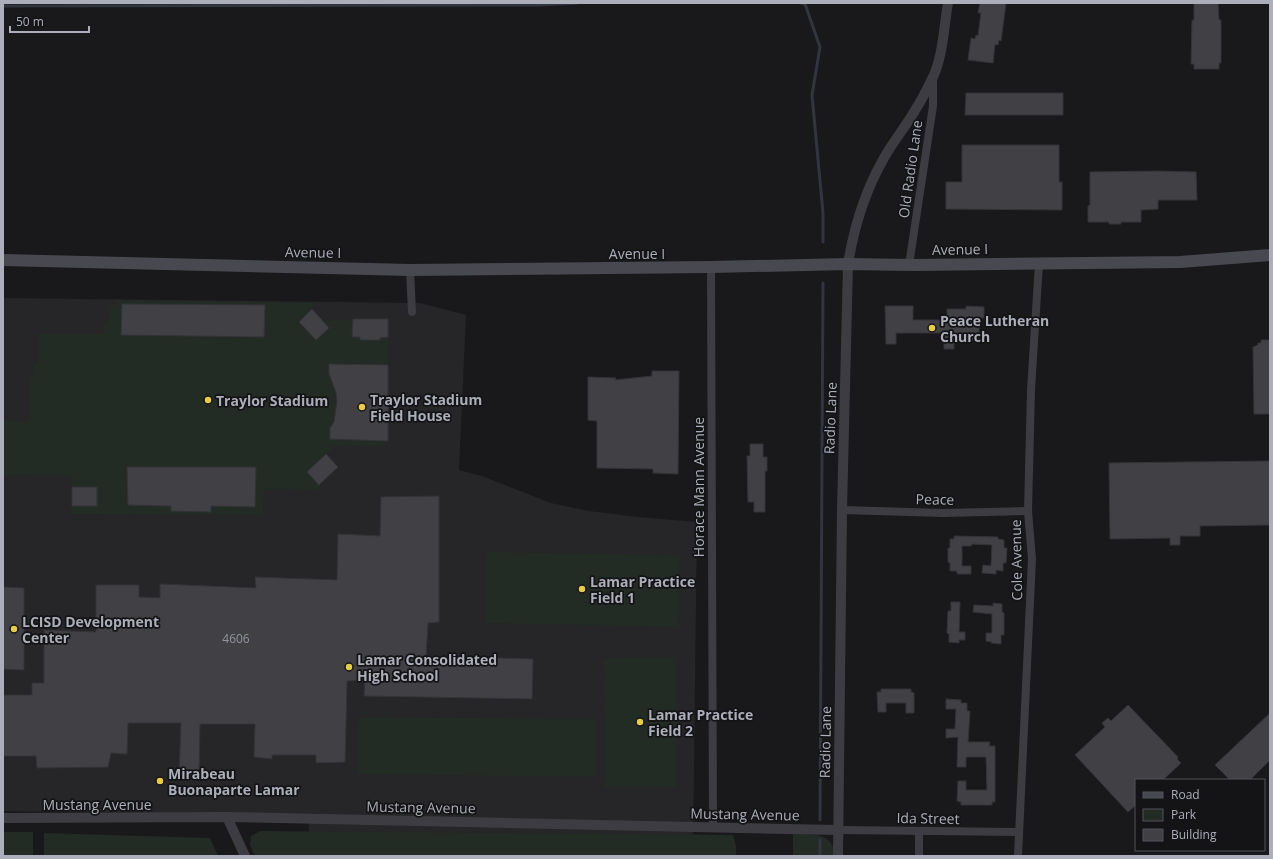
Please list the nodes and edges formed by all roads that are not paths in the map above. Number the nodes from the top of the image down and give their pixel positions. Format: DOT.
graph roads {
  1 [pos="948,3"];
  2 [pos="933,77"];
  3 [pos="1270,254"];
  4 [pos="3,260"];
  5 [pos="1039,263"];
  6 [pos="848,264"];
  7 [pos="909,265"];
  8 [pos="711,267"];
  9 [pos="410,270"];
  10 [pos="412,312"];
  11 [pos="842,510"];
  12 [pos="1028,511"];
  13 [pos="227,817"];
  14 [pos="3,818"];
  15 [pos="713,827"];
  16 [pos="838,830"];
  17 [pos="919,831"];
  18 [pos="1018,832"];
  19 [pos="245,856"];
  20 [pos="838,856"];
  21 [pos="919,856"];
  22 [pos="1018,856"];
  1 -- 2 [label="street, Radio Lane"];
  2 -- 6 [label="street, Radio Lane"];
  2 -- 7 [label="street, Old Radio Lane"];
  3 -- 5 [label="main road, Avenue I"];
  4 -- 9 [label="main road, Avenue I"];
  5 -- 7 [label="main road, Avenue I"];
  5 -- 12 [label="street, Cole Avenue"];
  6 -- 7 [label="main road, Avenue I"];
  6 -- 8 [label="main road, Avenue I"];
  6 -- 11 [label="street, Radio Lane"];
  8 -- 9 [label="main road, Avenue I"];
  8 -- 15 [label="street, Horace Mann Avenue"];
  9 -- 10 [label="street"];
  11 -- 12 [label="street, Peace"];
  11 -- 16 [label="street, Radio Lane"];
  12 -- 18 [label="street, Cole Avenue"];
  13 -- 14 [label="street, Mustang Avenue"];
  13 -- 15 [label="street, Mustang Avenue"];
  13 -- 19 [label="street"];
  15 -- 16 [label="street, Mustang Avenue"];
  16 -- 17 [label="street, Ida Street"];
  16 -- 20 [label="street, Radio Lane"];
  17 -- 18 [label="street, Ida Street"];
  17 -- 21 [label="street"];
  18 -- 22 [label="street, Cole Avenue"];
}
